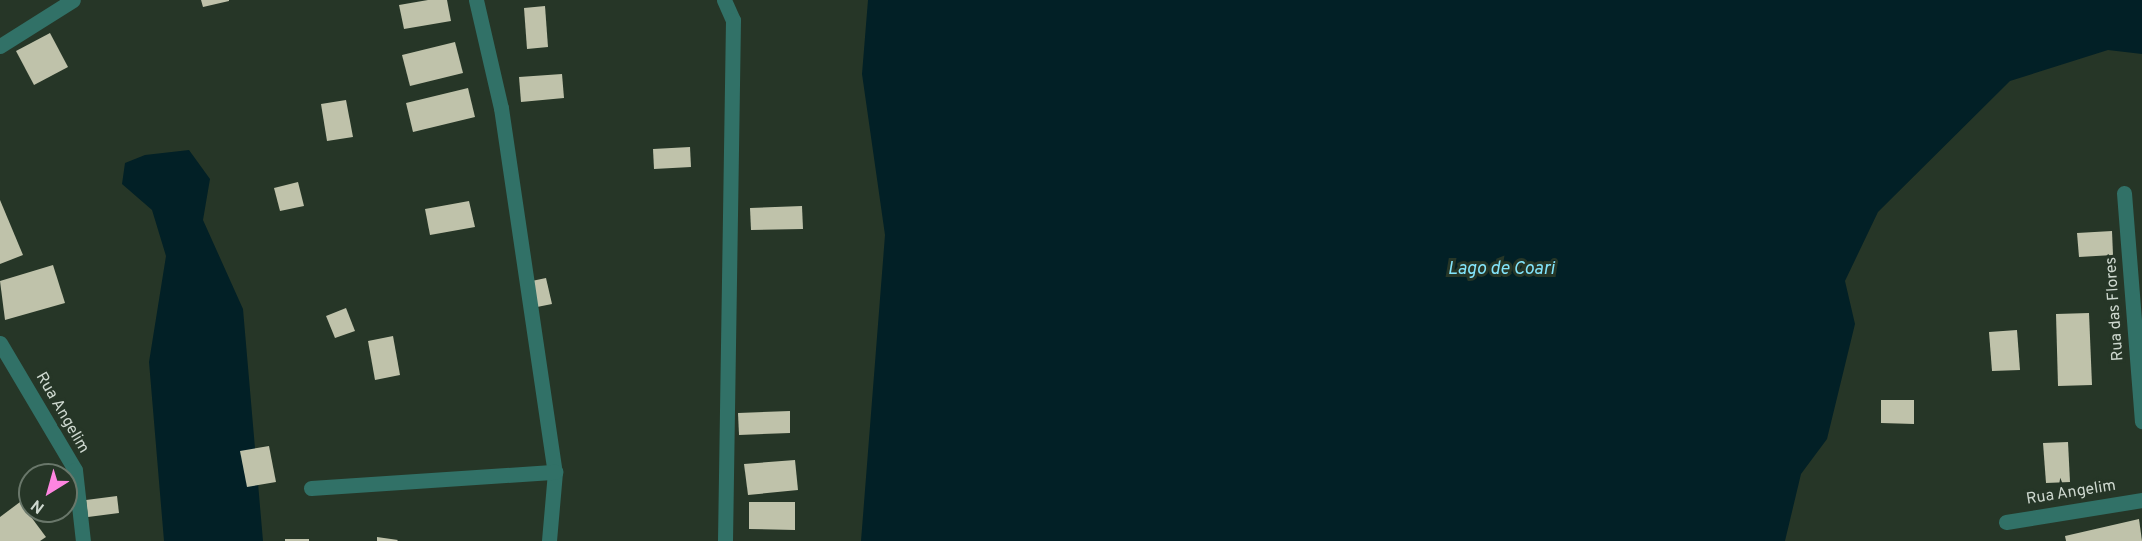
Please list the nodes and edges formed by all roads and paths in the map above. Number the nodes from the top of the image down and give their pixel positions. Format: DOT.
graph roads {
  1 [pos="73,0"];
  2 [pos="476,0"];
  3 [pos="724,0"];
  4 [pos="0,46"];
  5 [pos="2124,193"];
  6 [pos="0,343"];
  7 [pos="2142,421"];
  8 [pos="555,472"];
  9 [pos="311,488"];
  10 [pos="2142,500"];
  11 [pos="2006,522"];
  12 [pos="83,541"];
  13 [pos="549,541"];
  14 [pos="724,541"];
  1 -- 4 [label="street"];
  2 -- 8 [label="street"];
  3 -- 14 [label="street"];
  5 -- 7 [label="street, Rua das Flores"];
  6 -- 12 [label="street, Rua Angelim"];
  8 -- 9 [label="street"];
  8 -- 13 [label="street"];
  10 -- 11 [label="street, Rua Angelim"];
}
